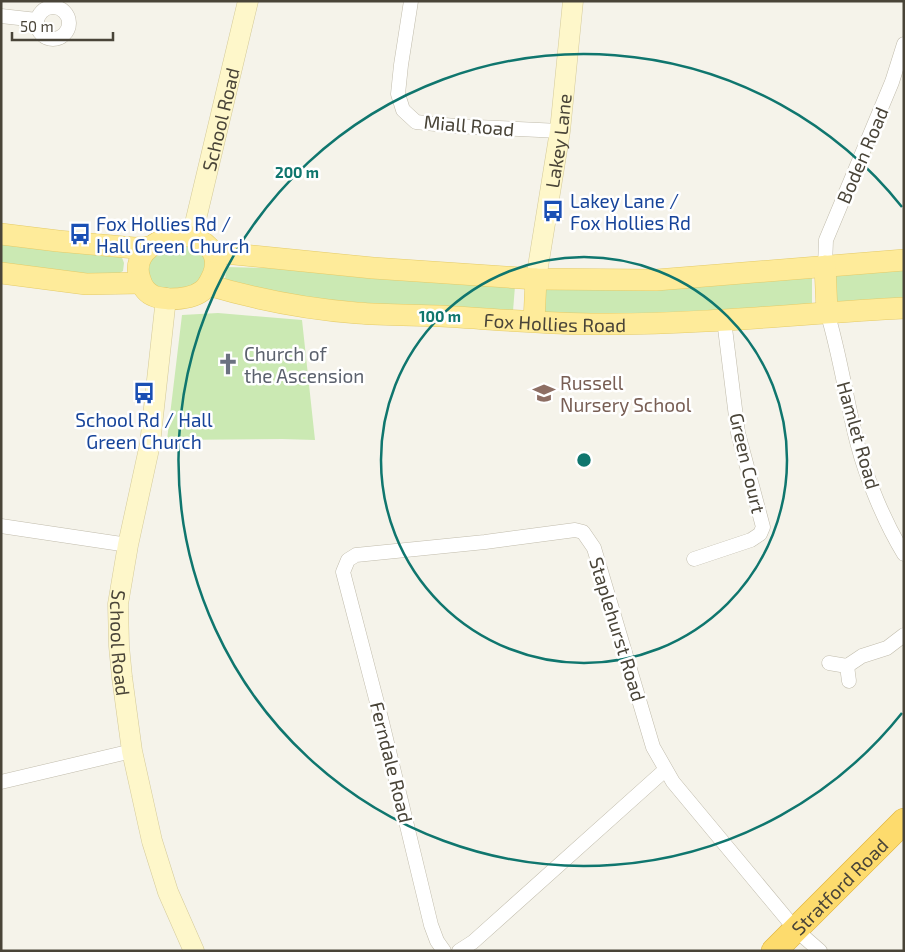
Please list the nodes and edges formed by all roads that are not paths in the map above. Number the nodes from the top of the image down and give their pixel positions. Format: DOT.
graph roads {
  1 [pos="248,1"];
  2 [pos="412,1"];
  3 [pos="573,1"];
  4 [pos="1,16"];
  5 [pos="37,20"];
  6 [pos="904,44"];
  7 [pos="560,131"];
  8 [pos="1,234"];
  9 [pos="192,236"];
  10 [pos="148,248"];
  11 [pos="214,252"];
  12 [pos="904,260"];
  13 [pos="826,266"];
  14 [pos="1,273"];
  15 [pos="536,279"];
  16 [pos="141,283"];
  17 [pos="208,284"];
  18 [pos="166,298"];
  19 [pos="904,308"];
  20 [pos="828,312"];
  21 [pos="724,320"];
  22 [pos="534,321"];
  23 [pos="1,526"];
  24 [pos="128,545"];
  25 [pos="904,554"];
  26 [pos="694,559"];
  27 [pos="343,572"];
  28 [pos="904,635"];
  29 [pos="829,663"];
  30 [pos="847,666"];
  31 [pos="849,681"];
  32 [pos="132,751"];
  33 [pos="665,770"];
  34 [pos="1,782"];
  35 [pos="904,821"];
  36 [pos="796,930"];
  37 [pos="194,951"];
  38 [pos="444,951"];
  39 [pos="460,951"];
  40 [pos="774,951"];
  41 [pos="820,951"];
  1 -- 9 [label="main road, School Road"];
  2 -- 7 [label="street, Miall Road"];
  3 -- 7 [label="main road, Lakey Lane"];
  4 -- 5 [label="street"];
  6 -- 13 [label="street, Boden Road"];
  7 -- 15 [label="main road, Lakey Lane"];
  8 -- 10 [label="main road"];
  9 -- 10 [label="main road"];
  9 -- 11 [label="main road"];
  10 -- 16 [label="main road"];
  11 -- 15 [label="main road"];
  11 -- 17 [label="main road"];
  12 -- 13 [label="main road"];
  13 -- 15 [label="main road"];
  13 -- 20 [label="main road"];
  14 -- 16 [label="main road"];
  15 -- 22 [label="main road"];
  16 -- 18 [label="main road"];
  17 -- 18 [label="main road"];
  17 -- 22 [label="main road, Fox Hollies Road"];
  18 -- 24 [label="main road, School Road"];
  19 -- 20 [label="main road, Fox Hollies Road"];
  20 -- 21 [label="main road, Fox Hollies Road"];
  20 -- 25 [label="street, Hamlet Road"];
  21 -- 22 [label="main road, Fox Hollies Road"];
  21 -- 26 [label="street, Green Court"];
  23 -- 24 [label="street"];
  24 -- 32 [label="main road, School Road"];
  27 -- 33 [label="street, Staplehurst Road"];
  27 -- 38 [label="street, Ferndale Road"];
  28 -- 30 [label="street"];
  29 -- 30 [label="street"];
  30 -- 31 [label="street"];
  32 -- 34 [label="street"];
  32 -- 37 [label="main road, School Road"];
  33 -- 36 [label="street, Staplehurst Road"];
  33 -- 39 [label="street"];
  35 -- 36 [label="highway, Stratford Road"];
  36 -- 40 [label="highway, Stratford Road"];
  36 -- 41 [label="street, Staplehurst Road"];
}
